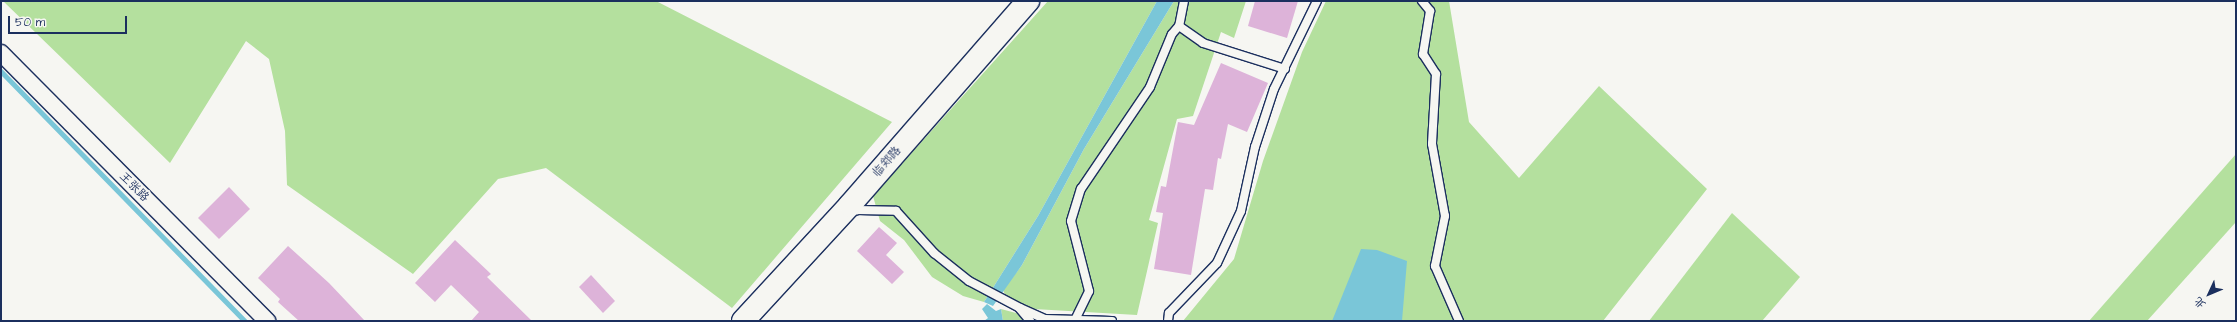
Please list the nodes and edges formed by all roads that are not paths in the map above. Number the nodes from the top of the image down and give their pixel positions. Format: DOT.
graph roads {
  1 [pos="1028,1"];
  2 [pos="1184,1"];
  3 [pos="1317,1"];
  4 [pos="1422,1"];
  5 [pos="1179,26"];
  6 [pos="1,53"];
  7 [pos="1285,69"];
  8 [pos="850,205"];
  9 [pos="1020,308"];
  10 [pos="1075,320"];
  11 [pos="267,321"];
  12 [pos="743,321"];
  13 [pos="1030,321"];
  14 [pos="1112,321"];
  15 [pos="1168,321"];
  16 [pos="1459,321"];
  1 -- 8 [label="main road, 临郑路"];
  2 -- 5 [label="lane"];
  3 -- 7 [label="lane"];
  4 -- 16 [label="lane"];
  5 -- 7 [label="lane"];
  5 -- 10 [label="lane"];
  6 -- 11 [label="street, 王张路"];
  7 -- 15 [label="lane"];
  8 -- 9 [label="lane"];
  8 -- 12 [label="main road, 临郑路"];
  9 -- 10 [label="lane"];
  9 -- 13 [label="lane"];
  10 -- 14 [label="lane"];
}
